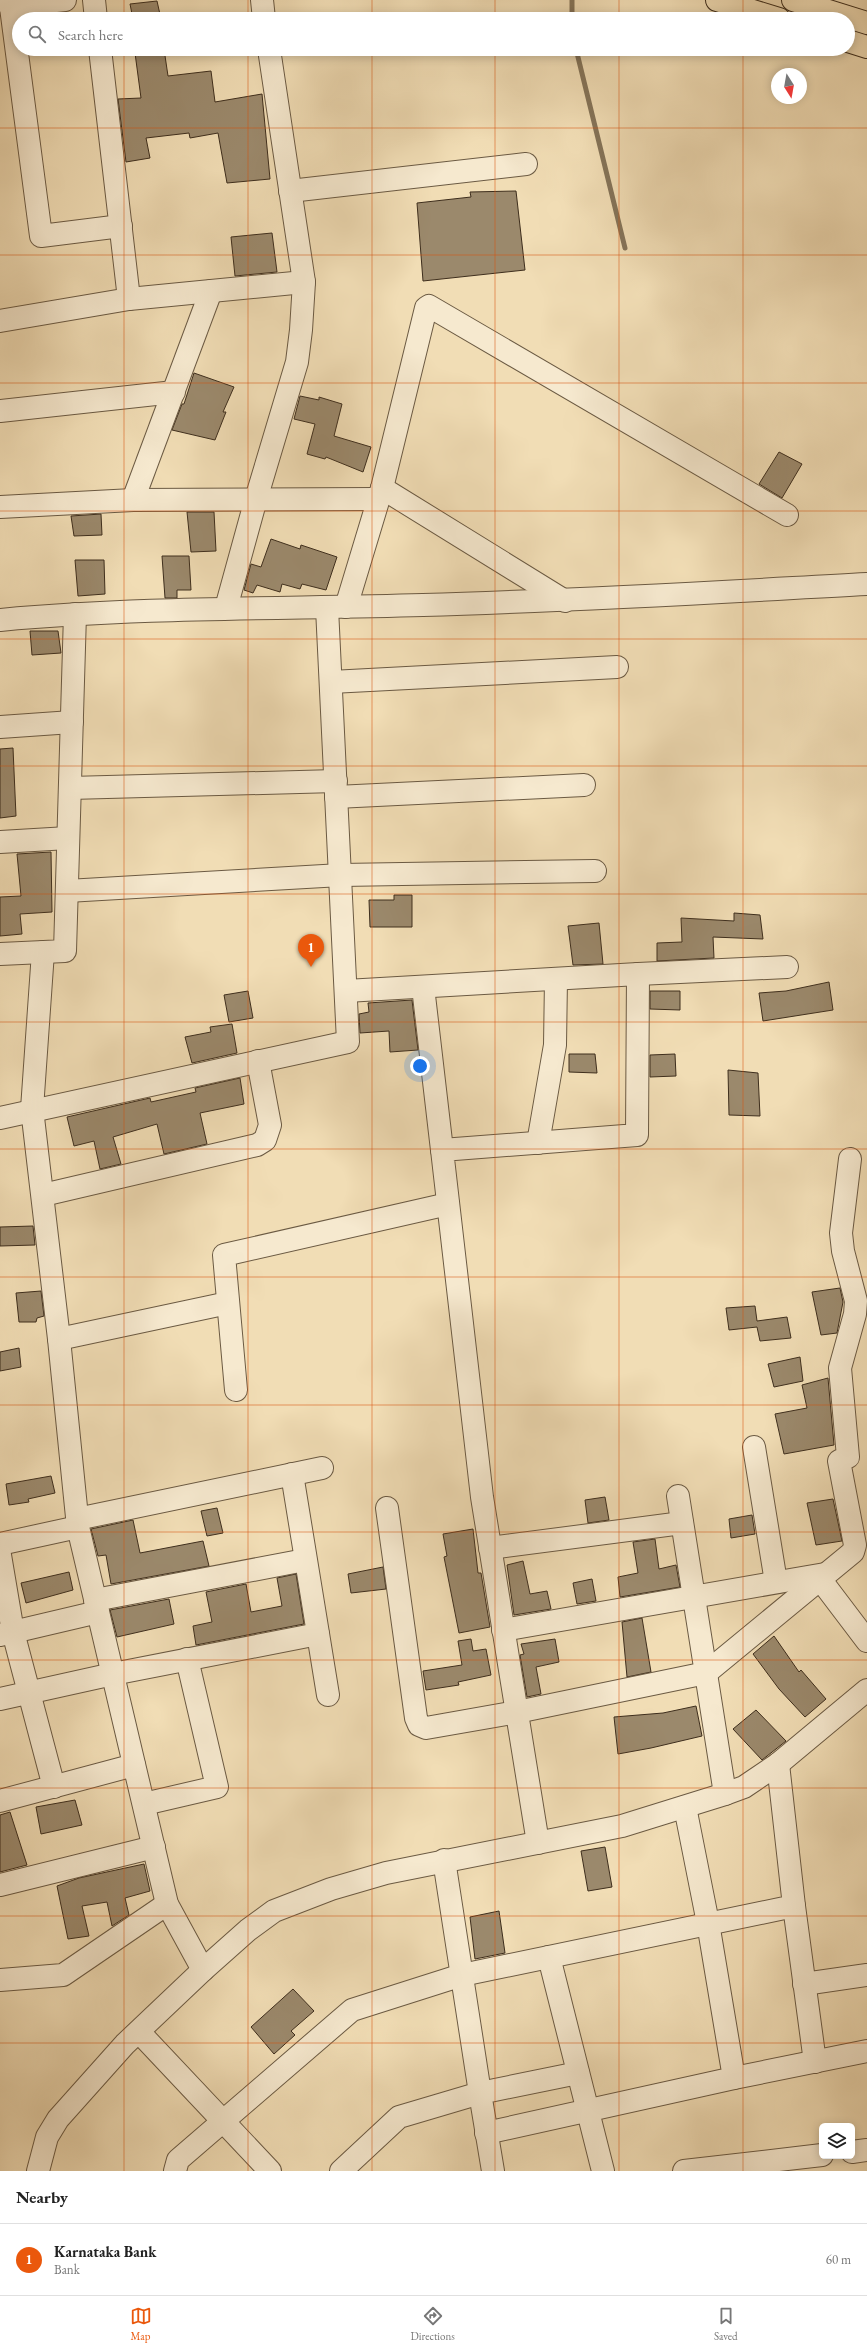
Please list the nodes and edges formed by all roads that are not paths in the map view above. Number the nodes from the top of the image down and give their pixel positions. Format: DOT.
graph roads {
  1 [pos="65,0"];
  2 [pos="94,0"];
  3 [pos="262,0"];
  4 [pos="717,0"];
  5 [pos="793,0"];
  6 [pos="10,3"];
  7 [pos="833,6"];
  8 [pos="95,12"];
  9 [pos="263,12"];
  10 [pos="756,12"];
  11 [pos="845,12"];
  12 [pos="855,17"];
  13 [pos="12,18"];
  14 [pos="867,23"];
  15 [pos="855,43"];
  16 [pos="867,47"];
  17 [pos="17,56"];
  18 [pos="101,56"];
  19 [pos="270,56"];
  20 [pos="526,164"];
  21 [pos="290,191"];
  22 [pos="121,226"];
  23 [pos="304,282"];
  24 [pos="212,291"];
  25 [pos="129,299"];
  26 [pos="0,321"];
  27 [pos="174,392"];
  28 [pos="0,411"];
  29 [pos="380,493"];
  30 [pos="256,499"];
  31 [pos="133,500"];
  32 [pos="0,507"];
  33 [pos="786,515"];
  34 [pos="867,584"];
  35 [pos="565,601"];
  36 [pos="337,607"];
  37 [pos="226,608"];
  38 [pos="75,614"];
  39 [pos="0,620"];
  40 [pos="618,667"];
  41 [pos="331,682"];
  42 [pos="72,722"];
  43 [pos="0,728"];
  44 [pos="584,785"];
  45 [pos="70,788"];
  46 [pos="336,789"];
  47 [pos="68,838"];
  48 [pos="0,842"];
  49 [pos="595,871"];
  50 [pos="341,875"];
  51 [pos="67,891"];
  52 [pos="43,952"];
  53 [pos="0,954"];
  54 [pos="787,967"];
  55 [pos="638,974"];
  56 [pos="556,979"];
  57 [pos="423,986"];
  58 [pos="346,991"];
  59 [pos="258,1061"];
  60 [pos="32,1109"];
  61 [pos="0,1118"];
  62 [pos="538,1143"];
  63 [pos="442,1150"];
  64 [pos="850,1159"];
  65 [pos="43,1195"];
  66 [pos="448,1204"];
  67 [pos="228,1303"];
  68 [pos="59,1339"];
  69 [pos="236,1390"];
  70 [pos="754,1447"];
  71 [pos="322,1468"];
  72 [pos="292,1474"];
  73 [pos="678,1496"];
  74 [pos="387,1508"];
  75 [pos="78,1523"];
  76 [pos="682,1523"];
  77 [pos="0,1544"];
  78 [pos="490,1548"];
  79 [pos="0,1555"];
  80 [pos="305,1560"];
  81 [pos="823,1576"];
  82 [pos="776,1582"];
  83 [pos="695,1597"];
  84 [pos="97,1606"];
  85 [pos="503,1630"];
  86 [pos="7,1633"];
  87 [pos="318,1634"];
  88 [pos="867,1641"];
  89 [pos="187,1659"];
  90 [pos="706,1673"];
  91 [pos="113,1674"];
  92 [pos="867,1690"];
  93 [pos="28,1693"];
  94 [pos="328,1695"];
  95 [pos="0,1699"];
  96 [pos="517,1712"];
  97 [pos="778,1764"];
  98 [pos="134,1765"];
  99 [pos="54,1787"];
  100 [pos="726,1794"];
  101 [pos="0,1801"];
  102 [pos="144,1804"];
  103 [pos="685,1806"];
  104 [pos="538,1844"];
  105 [pos="154,1847"];
  106 [pos="444,1860"];
  107 [pos="0,1886"];
  108 [pos="167,1904"];
  109 [pos="794,1906"];
  110 [pos="708,1923"];
  111 [pos="549,1958"];
  112 [pos="203,1970"];
  113 [pos="462,1975"];
  114 [pos="867,1975"];
  115 [pos="0,1980"];
  116 [pos="804,1984"];
  117 [pos="139,2032"];
  118 [pos="867,2051"];
  119 [pos="814,2062"];
  120 [pos="578,2073"];
  121 [pos="734,2078"];
  122 [pos="480,2093"];
  123 [pos="588,2111"];
  124 [pos="223,2122"];
  125 [pos="486,2133"];
  126 [pos="867,2150"];
  127 [pos="855,2152"];
  128 [pos="819,2155"];
  129 [pos="38,2171"];
  130 [pos="175,2171"];
  131 [pos="270,2171"];
  132 [pos="341,2171"];
  133 [pos="493,2171"];
  134 [pos="603,2171"];
  135 [pos="684,2171"];
  1 -- 6 [label="street"];
  2 -- 8 [label="street"];
  3 -- 9 [label="street"];
  4 -- 10 [label="highway"];
  5 -- 7 [label="highway"];
  6 -- 13 [label="street"];
  7 -- 11 [label="highway"];
  12 -- 14 [label="highway"];
  15 -- 16 [label="highway"];
  17 -- 22 [label="street"];
  18 -- 22 [label="street"];
  19 -- 21 [label="street"];
  20 -- 21 [label="street"];
  21 -- 23 [label="street"];
  22 -- 25 [label="street"];
  23 -- 24 [label="street"];
  23 -- 30 [label="street"];
  24 -- 25 [label="street"];
  24 -- 27 [label="street"];
  25 -- 26 [label="street"];
  27 -- 28 [label="street"];
  27 -- 31 [label="street"];
  29 -- 30 [label="street"];
  29 -- 33 [label="street"];
  29 -- 35 [label="street"];
  29 -- 36 [label="street"];
  30 -- 31 [label="street"];
  30 -- 37 [label="street"];
  31 -- 32 [label="street"];
  34 -- 35 [label="street"];
  35 -- 36 [label="street"];
  36 -- 37 [label="street"];
  36 -- 41 [label="street"];
  37 -- 38 [label="street"];
  38 -- 39 [label="street"];
  38 -- 42 [label="street"];
  40 -- 41 [label="street"];
  41 -- 46 [label="street"];
  42 -- 43 [label="street"];
  42 -- 45 [label="street"];
  44 -- 46 [label="street"];
  45 -- 46 [label="street"];
  45 -- 47 [label="street"];
  46 -- 50 [label="street"];
  47 -- 48 [label="street"];
  47 -- 51 [label="street"];
  49 -- 50 [label="street"];
  50 -- 51 [label="street"];
  50 -- 58 [label="street"];
  51 -- 52 [label="street"];
  52 -- 53 [label="street"];
  52 -- 60 [label="street"];
  54 -- 55 [label="street"];
  55 -- 56 [label="street"];
  55 -- 62 [label="street"];
  56 -- 57 [label="street"];
  56 -- 62 [label="street"];
  57 -- 58 [label="street"];
  57 -- 63 [label="street"];
  58 -- 59 [label="street"];
  59 -- 60 [label="street"];
  59 -- 65 [label="street"];
  60 -- 61 [label="street"];
  60 -- 65 [label="street"];
  62 -- 63 [label="street"];
  63 -- 66 [label="street"];
  64 -- 81 [label="street"];
  65 -- 68 [label="street"];
  66 -- 67 [label="street"];
  66 -- 78 [label="street"];
  67 -- 68 [label="street"];
  67 -- 69 [label="street"];
  68 -- 75 [label="street"];
  70 -- 82 [label="street"];
  71 -- 72 [label="street"];
  72 -- 75 [label="street"];
  72 -- 80 [label="street"];
  73 -- 76 [label="street"];
  74 -- 96 [label="street"];
  75 -- 77 [label="street"];
  75 -- 84 [label="street"];
  76 -- 78 [label="street"];
  76 -- 83 [label="street"];
  78 -- 85 [label="street"];
  79 -- 86 [label="street"];
  80 -- 84 [label="street"];
  80 -- 87 [label="street"];
  81 -- 82 [label="street"];
  81 -- 88 [label="street"];
  81 -- 90 [label="street"];
  82 -- 83 [label="street"];
  83 -- 85 [label="street"];
  83 -- 90 [label="street"];
  84 -- 86 [label="street"];
  84 -- 91 [label="street"];
  85 -- 96 [label="street"];
  86 -- 93 [label="street"];
  87 -- 89 [label="street"];
  87 -- 94 [label="street"];
  89 -- 91 [label="street"];
  89 -- 102 [label="street"];
  90 -- 96 [label="street"];
  90 -- 100 [label="street"];
  91 -- 93 [label="street"];
  91 -- 98 [label="street"];
  92 -- 97 [label="street"];
  93 -- 95 [label="street"];
  93 -- 99 [label="street"];
  96 -- 104 [label="street"];
  97 -- 100 [label="street"];
  97 -- 109 [label="street"];
  98 -- 99 [label="street"];
  98 -- 102 [label="street"];
  99 -- 101 [label="street"];
  100 -- 103 [label="street"];
  102 -- 105 [label="street"];
  103 -- 104 [label="street"];
  103 -- 110 [label="street"];
  104 -- 106 [label="street"];
  105 -- 107 [label="street"];
  105 -- 108 [label="street"];
  106 -- 112 [label="street"];
  106 -- 113 [label="street"];
  108 -- 112 [label="street"];
  108 -- 115 [label="street"];
  109 -- 110 [label="street"];
  109 -- 116 [label="street"];
  110 -- 111 [label="street"];
  110 -- 121 [label="street"];
  111 -- 113 [label="street"];
  111 -- 120 [label="street"];
  112 -- 117 [label="street"];
  113 -- 122 [label="street"];
  113 -- 124 [label="street"];
  114 -- 116 [label="street"];
  116 -- 119 [label="street"];
  117 -- 124 [label="street"];
  117 -- 129 [label="street"];
  118 -- 119 [label="street"];
  119 -- 121 [label="street"];
  120 -- 122 [label="street"];
  120 -- 123 [label="street"];
  121 -- 123 [label="street"];
  122 -- 125 [label="street"];
  122 -- 132 [label="street"];
  123 -- 125 [label="street"];
  123 -- 134 [label="street"];
  124 -- 130 [label="street"];
  124 -- 131 [label="street"];
  125 -- 133 [label="street"];
  126 -- 127 [label="street"];
  128 -- 135 [label="street"];
}
